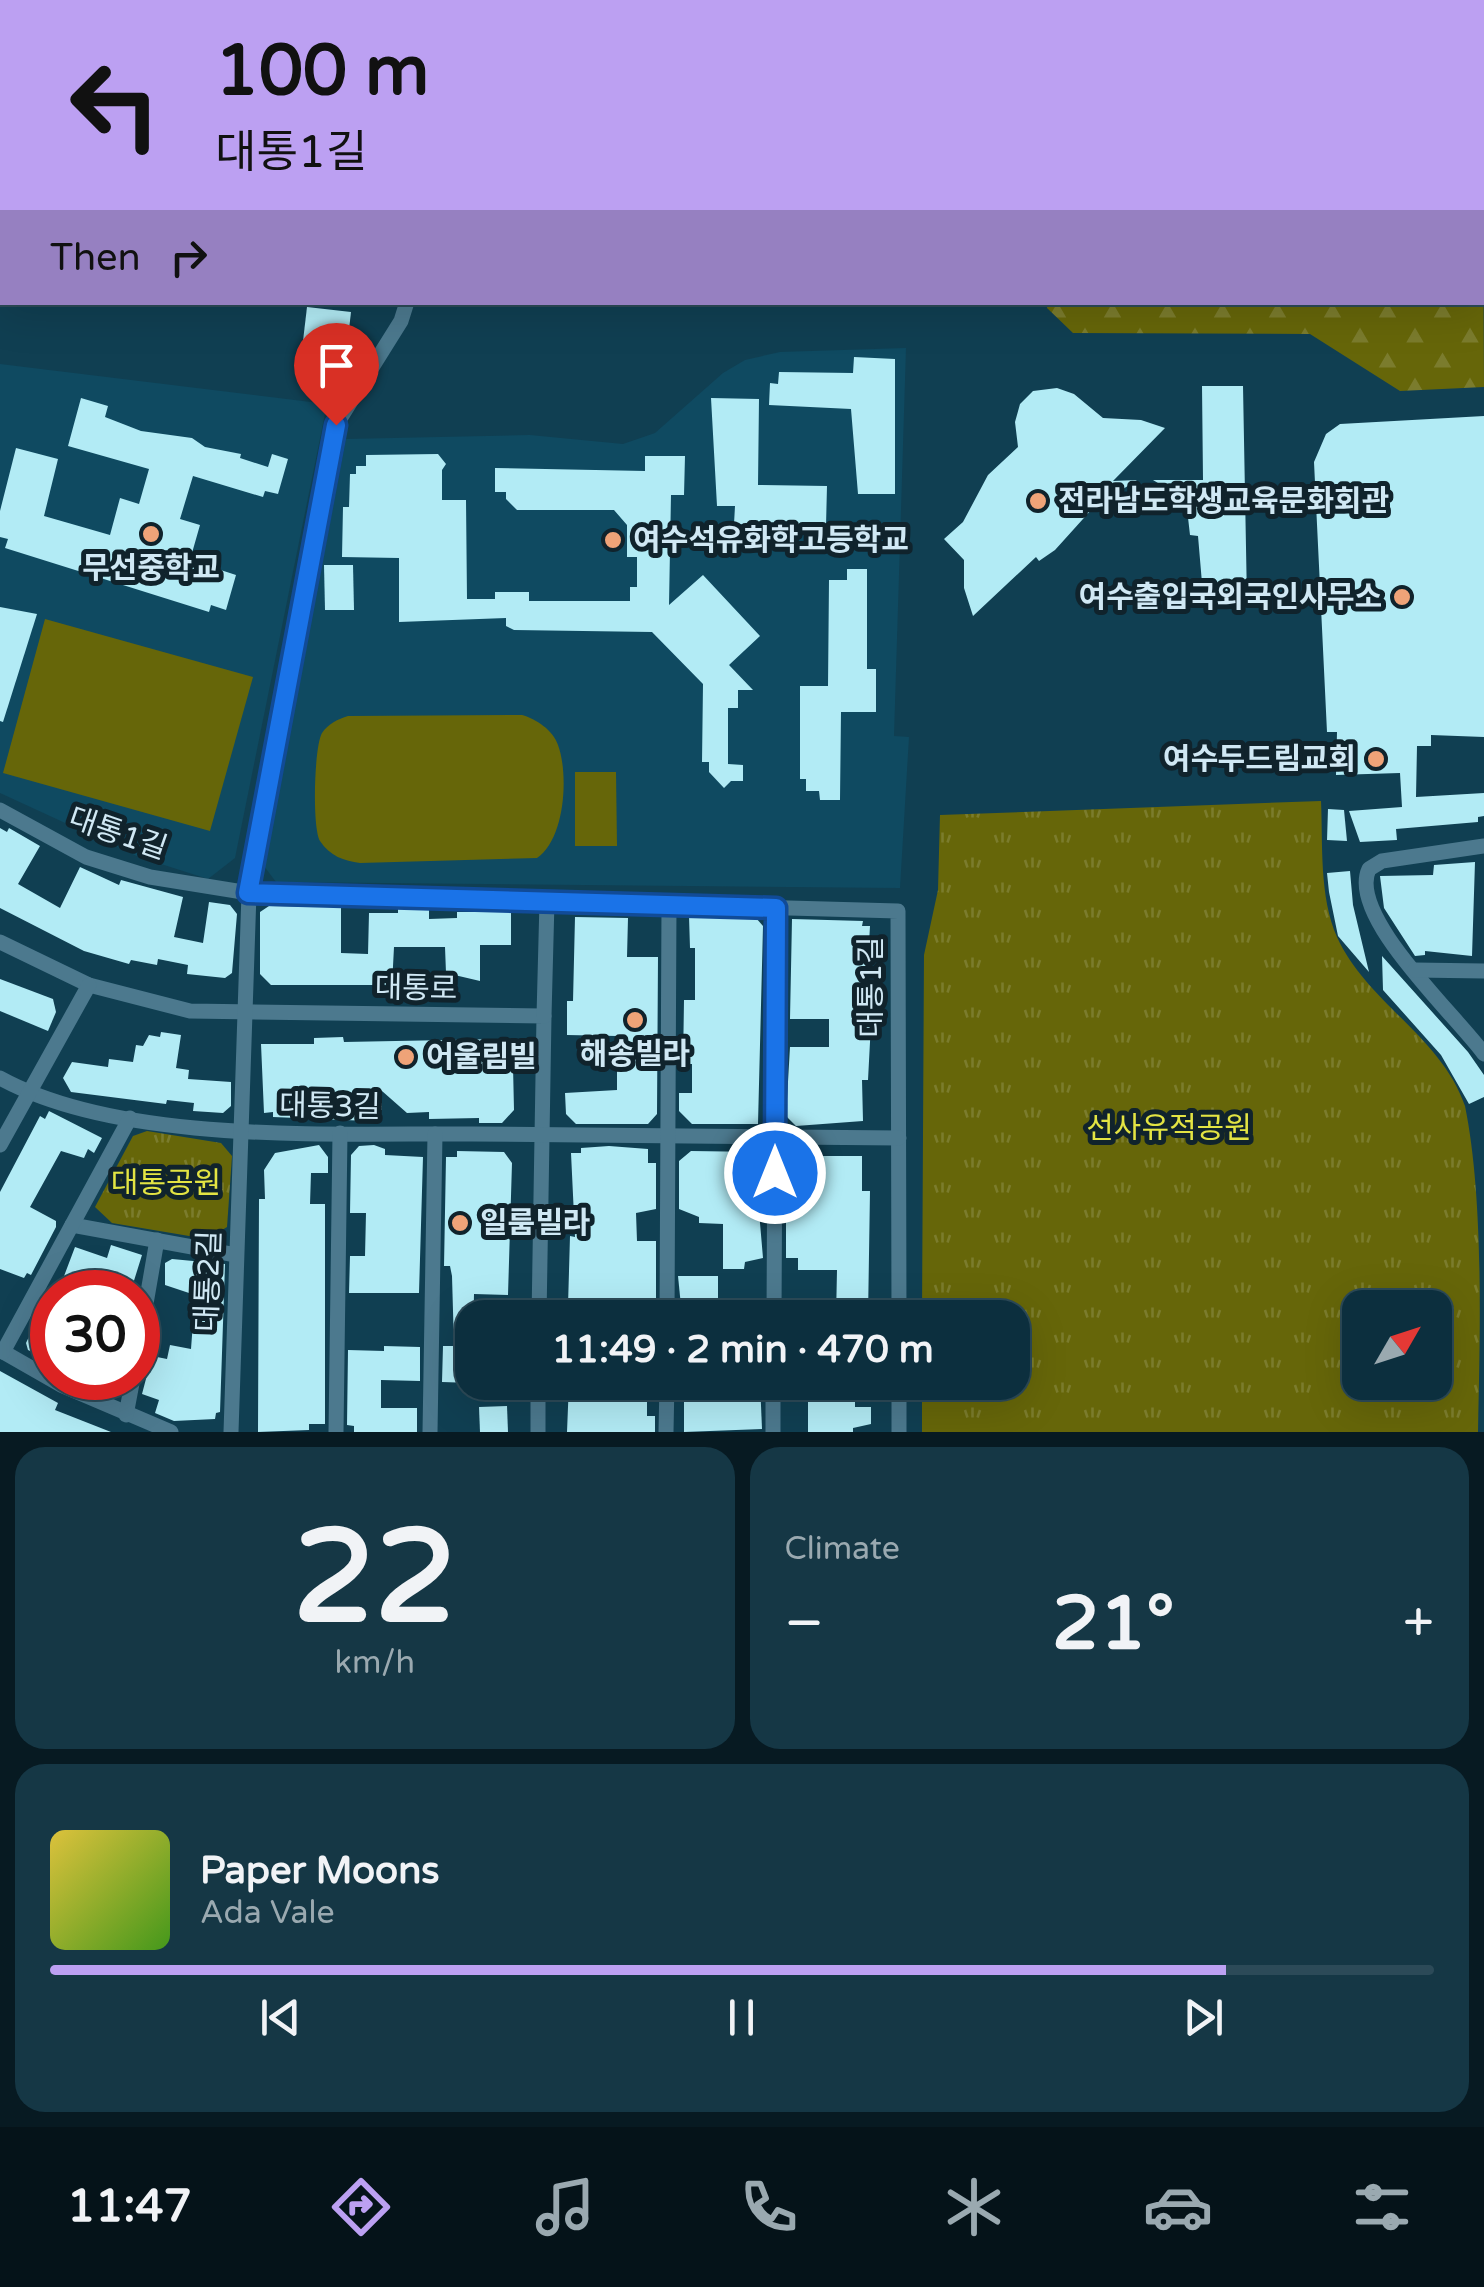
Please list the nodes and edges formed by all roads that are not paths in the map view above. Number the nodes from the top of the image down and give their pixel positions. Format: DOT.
graph roads {
  1 [pos="406,305"];
  2 [pos="0,810"];
  3 [pos="1484,846"];
  4 [pos="1484,860"];
  5 [pos="248,893"];
  6 [pos="546,901"];
  7 [pos="669,905"];
  8 [pos="776,908"];
  9 [pos="0,942"];
  10 [pos="1416,970"];
  11 [pos="1484,971"];
  12 [pos="89,985"];
  13 [pos="244,1013"];
  14 [pos="544,1016"];
  15 [pos="1484,1054"];
  16 [pos="0,1078"];
  17 [pos="28,1094"];
  18 [pos="130,1118"];
  19 [pos="241,1132"];
  20 [pos="340,1133"];
  21 [pos="435,1134"];
  22 [pos="540,1135"];
  23 [pos="668,1136"];
  24 [pos="775,1137"];
  25 [pos="898,1138"];
  26 [pos="0,1145"];
  27 [pos="72,1225"];
  28 [pos="157,1240"];
  29 [pos="236,1255"];
  30 [pos="152,1270"];
  31 [pos="538,1300"];
  32 [pos="667,1300"];
  33 [pos="774,1300"];
  34 [pos="898,1300"];
  35 [pos="1,1351"];
  36 [pos="129,1400"];
  37 [pos="538,1400"];
  38 [pos="667,1400"];
  39 [pos="773,1400"];
  40 [pos="898,1400"];
  41 [pos="126,1415"];
  42 [pos="171,1432"];
  43 [pos="231,1432"];
  44 [pos="336,1432"];
  45 [pos="430,1432"];
  46 [pos="538,1432"];
  47 [pos="666,1432"];
  48 [pos="773,1432"];
  49 [pos="898,1432"];
  1 -- 5 [label="street, 대통2길"];
  2 -- 5 [label="street, 대통1길"];
  3 -- 4 [label="street"];
  3 -- 10 [label="street"];
  5 -- 6 [label="street, 대통1길"];
  5 -- 13 [label="street, 대통2길"];
  6 -- 7 [label="street, 대통1길"];
  6 -- 14 [label="street"];
  7 -- 8 [label="street, 대통1길"];
  7 -- 23 [label="street"];
  8 -- 24 [label="street"];
  8 -- 25 [label="street, 대통1길"];
  9 -- 12 [label="street, 대통로"];
  10 -- 11 [label="street"];
  10 -- 15 [label="street"];
  12 -- 13 [label="street, 대통로"];
  12 -- 17 [label="street"];
  13 -- 14 [label="street, 대통로"];
  13 -- 19 [label="street, 대통2길"];
  14 -- 22 [label="street"];
  16 -- 17 [label="street, 대통3길"];
  17 -- 18 [label="street, 대통3길"];
  17 -- 26 [label="street"];
  18 -- 19 [label="street, 대통3길"];
  18 -- 27 [label="street"];
  19 -- 20 [label="street, 대통3길"];
  19 -- 29 [label="street, 대통2길"];
  20 -- 21 [label="street, 대통3길"];
  20 -- 44 [label="street"];
  21 -- 22 [label="street, 대통3길"];
  21 -- 45 [label="street"];
  22 -- 23 [label="street, 대통3길"];
  22 -- 31 [label="street"];
  23 -- 24 [label="street, 대통3길"];
  23 -- 32 [label="street"];
  24 -- 25 [label="street, 대통3길"];
  24 -- 33 [label="street"];
  25 -- 34 [label="street, 대통1길"];
  27 -- 28 [label="street"];
  27 -- 35 [label="street"];
  28 -- 29 [label="street"];
  28 -- 30 [label="street, 대통2길"];
  29 -- 43 [label="street, 대통2길"];
  35 -- 41 [label="street"];
  36 -- 41 [label="street"];
  37 -- 46 [label="street"];
  38 -- 47 [label="street"];
  39 -- 48 [label="street"];
  40 -- 49 [label="street"];
  41 -- 42 [label="street"];
}
